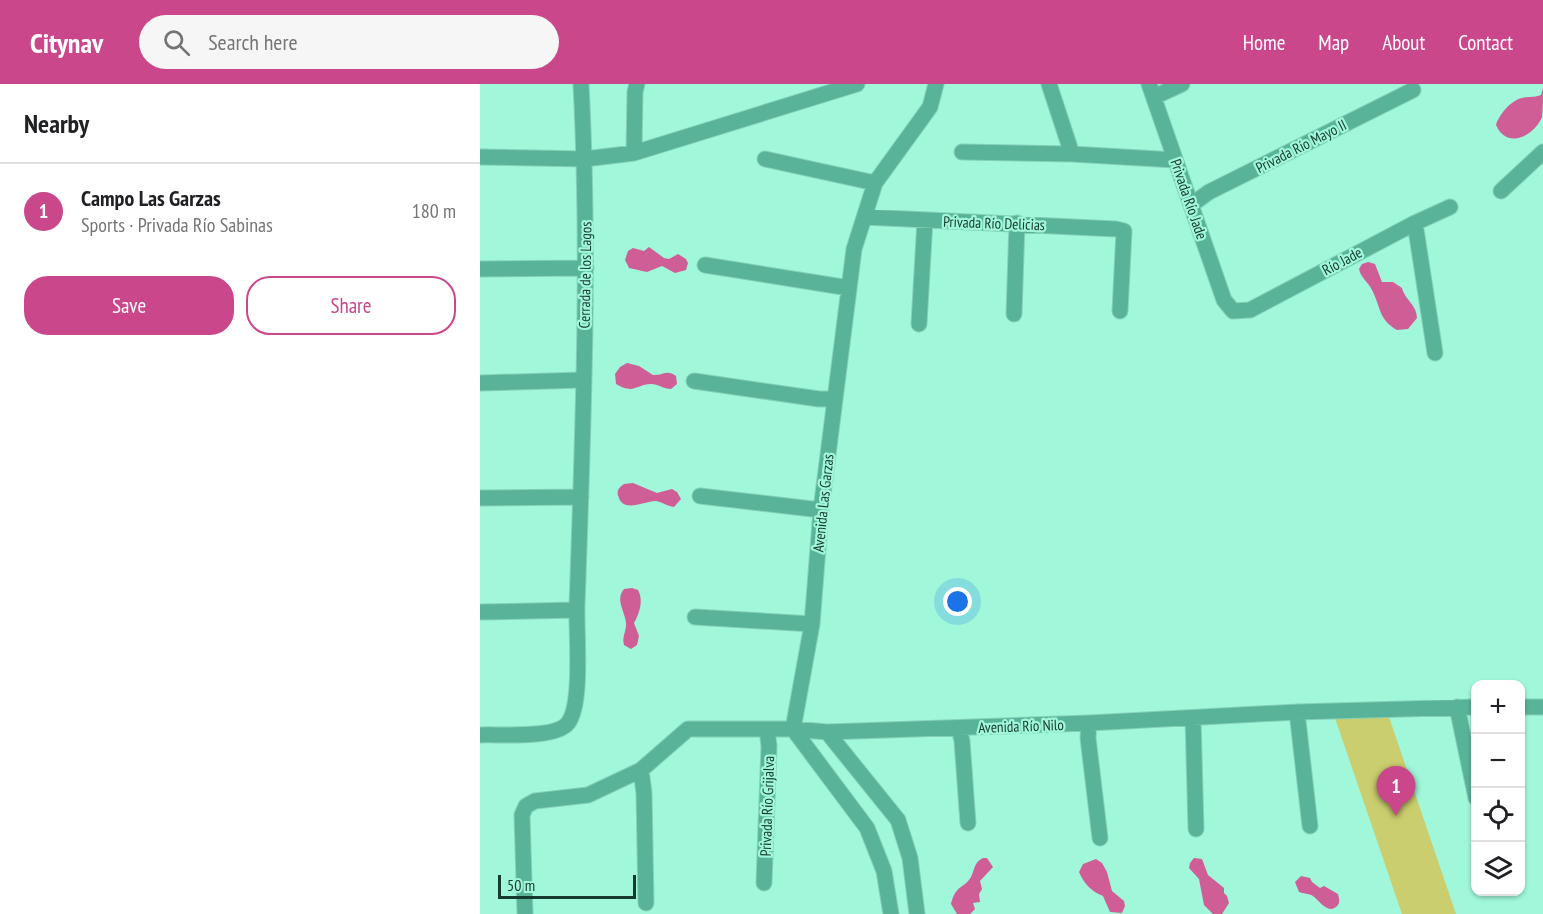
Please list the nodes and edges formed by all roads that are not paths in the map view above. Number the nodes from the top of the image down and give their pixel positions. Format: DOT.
graph roads {
  1 [pos="581,84"];
  2 [pos="637,84"];
  3 [pos="857,84"];
  4 [pos="936,84"];
  5 [pos="1049,84"];
  6 [pos="1182,84"];
  7 [pos="1152,90"];
  8 [pos="1413,90"];
  9 [pos="962,152"];
  10 [pos="1543,152"];
  11 [pos="634,153"];
  12 [pos="1072,154"];
  13 [pos="480,157"];
  14 [pos="585,159"];
  15 [pos="765,159"];
  16 [pos="1176,160"];
  17 [pos="875,183"];
  18 [pos="1500,191"];
  19 [pos="1191,205"];
  20 [pos="1450,207"];
  21 [pos="864,217"];
  22 [pos="925,220"];
  23 [pos="1017,223"];
  24 [pos="1415,223"];
  25 [pos="705,265"];
  26 [pos="586,268"];
  27 [pos="480,269"];
  28 [pos="849,288"];
  29 [pos="1120,311"];
  30 [pos="1233,311"];
  31 [pos="1014,314"];
  32 [pos="919,324"];
  33 [pos="1435,353"];
  34 [pos="583,380"];
  35 [pos="694,381"];
  36 [pos="480,383"];
  37 [pos="835,399"];
  38 [pos="700,496"];
  39 [pos="581,497"];
  40 [pos="480,498"];
  41 [pos="821,510"];
  42 [pos="577,610"];
  43 [pos="480,612"];
  44 [pos="695,617"];
  45 [pos="812,624"];
  46 [pos="1457,707"];
  47 [pos="1471,707"];
  48 [pos="1525,707"];
  49 [pos="1543,707"];
  50 [pos="1297,712"];
  51 [pos="1193,718"];
  52 [pos="1089,723"];
  53 [pos="959,728"];
  54 [pos="767,729"];
  55 [pos="793,729"];
  56 [pos="827,732"];
  57 [pos="480,735"];
  58 [pos="641,770"];
  59 [pos="1474,788"];
  60 [pos="968,823"];
  61 [pos="1310,826"];
  62 [pos="1196,829"];
  63 [pos="1100,838"];
  64 [pos="764,883"];
  65 [pos="646,903"];
  66 [pos="525,914"];
  67 [pos="891,914"];
  68 [pos="917,914"];
  1 -- 14 [label="street, Cerrada de los Lagos"];
  2 -- 11 [label="street"];
  3 -- 11 [label="street"];
  4 -- 17 [label="street, Avenida Las Garzas"];
  5 -- 12 [label="street"];
  6 -- 7 [label="street"];
  7 -- 16 [label="street, Privada Río Jade"];
  8 -- 19 [label="street, Privada Río Mayo II"];
  9 -- 12 [label="street"];
  10 -- 18 [label="street"];
  11 -- 14 [label="street"];
  12 -- 16 [label="street"];
  13 -- 14 [label="street"];
  14 -- 26 [label="street, Cerrada de los Lagos"];
  15 -- 17 [label="street"];
  16 -- 19 [label="street, Privada Río Jade"];
  17 -- 21 [label="street, Avenida Las Garzas"];
  19 -- 30 [label="street, Privada Río Jade"];
  20 -- 24 [label="street, Río Jade"];
  21 -- 22 [label="street, Privada Río Delicias"];
  21 -- 28 [label="street, Avenida Las Garzas"];
  22 -- 23 [label="street, Privada Río Delicias"];
  22 -- 32 [label="street"];
  23 -- 29 [label="street, Privada Río Delicias"];
  23 -- 31 [label="street"];
  24 -- 30 [label="street, Río Jade"];
  24 -- 33 [label="street"];
  25 -- 28 [label="street"];
  26 -- 27 [label="street"];
  26 -- 34 [label="street, Cerrada de los Lagos"];
  28 -- 37 [label="street, Avenida Las Garzas"];
  34 -- 36 [label="street"];
  34 -- 39 [label="street, Cerrada de los Lagos"];
  35 -- 37 [label="street"];
  37 -- 41 [label="street, Avenida Las Garzas"];
  38 -- 41 [label="street"];
  39 -- 40 [label="street"];
  39 -- 42 [label="street, Cerrada de los Lagos"];
  41 -- 45 [label="street, Avenida Las Garzas"];
  42 -- 43 [label="street"];
  42 -- 57 [label="street, Cerrada de los Lagos"];
  44 -- 45 [label="street"];
  45 -- 55 [label="street, Avenida Las Garzas"];
  46 -- 47 [label="street, Avenida Río Nilo"];
  46 -- 50 [label="street, Avenida Río Nilo"];
  46 -- 59 [label="street"];
  48 -- 49 [label="street"];
  50 -- 51 [label="street, Avenida Río Nilo"];
  50 -- 61 [label="street"];
  51 -- 52 [label="street, Avenida Río Nilo"];
  51 -- 62 [label="street"];
  52 -- 53 [label="street, Avenida Río Nilo"];
  52 -- 63 [label="street"];
  53 -- 56 [label="street, Avenida Río Nilo"];
  53 -- 60 [label="street"];
  54 -- 55 [label="street, Avenida Río Nilo"];
  54 -- 58 [label="street, Avenida Río Nilo"];
  54 -- 64 [label="street, Privada Río Grijalva"];
  55 -- 56 [label="street, Avenida Río Nilo"];
  55 -- 67 [label="street"];
  56 -- 68 [label="street"];
  58 -- 65 [label="street"];
  58 -- 66 [label="street, Avenida Río Nilo"];
}
